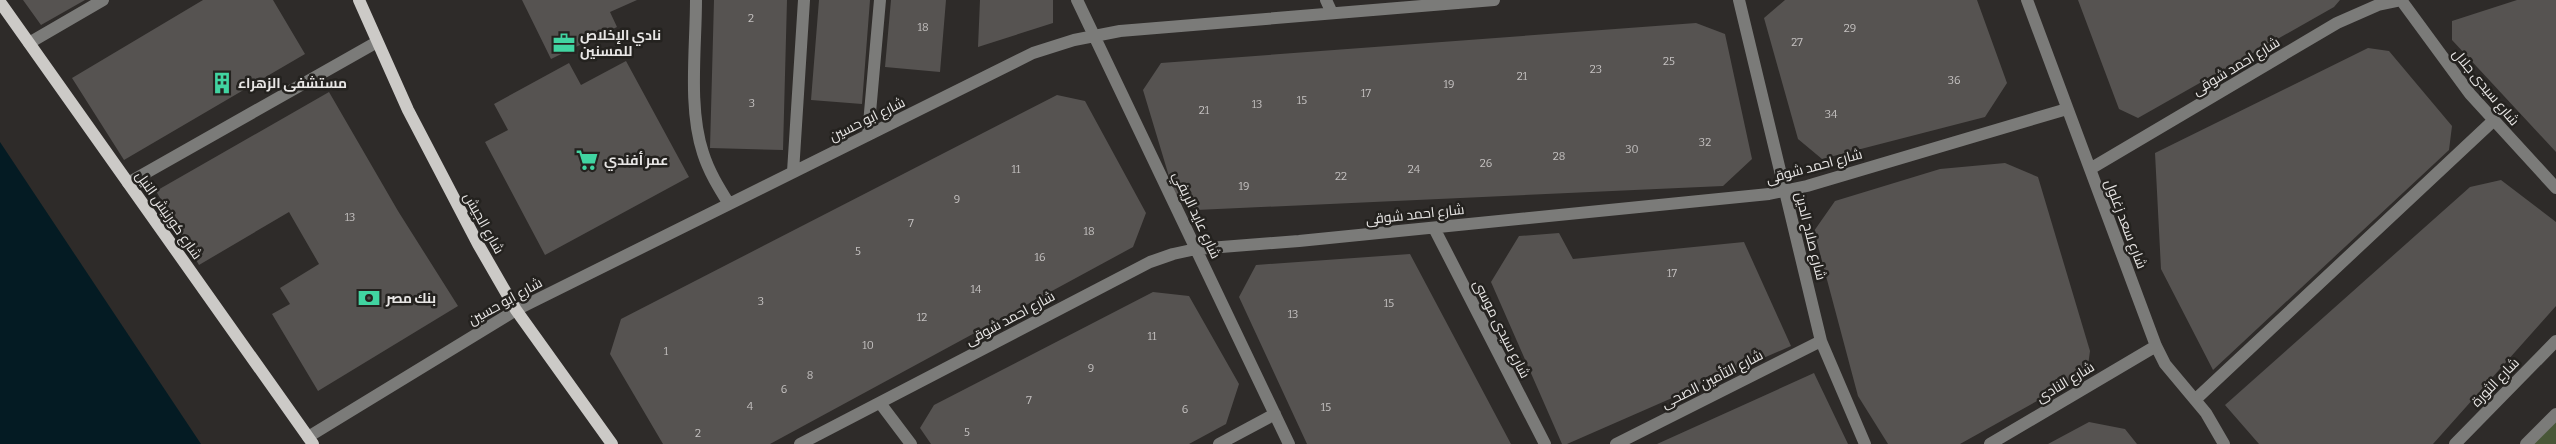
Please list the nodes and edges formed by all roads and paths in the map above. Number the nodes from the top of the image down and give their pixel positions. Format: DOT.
graph roads {
  1 [pos="103,0"];
  2 [pos="359,0"];
  3 [pos="696,0"];
  4 [pos="804,0"];
  5 [pos="880,0"];
  6 [pos="1078,0"];
  7 [pos="1326,0"];
  8 [pos="1488,0"];
  9 [pos="1494,0"];
  10 [pos="1738,0"];
  11 [pos="2027,0"];
  12 [pos="2401,0"];
  13 [pos="0,2"];
  14 [pos="1332,13"];
  15 [pos="1095,35"];
  16 [pos="377,42"];
  17 [pos="29,44"];
  18 [pos="2067,108"];
  19 [pos="2494,120"];
  20 [pos="868,135"];
  21 [pos="2090,169"];
  22 [pos="793,172"];
  23 [pos="128,183"];
  24 [pos="2556,188"];
  25 [pos="1784,191"];
  26 [pos="729,204"];
  27 [pos="1434,228"];
  28 [pos="1196,249"];
  29 [pos="516,310"];
  30 [pos="1821,341"];
  31 [pos="2556,341"];
  32 [pos="2156,346"];
  33 [pos="2196,399"];
  34 [pos="880,403"];
  35 [pos="1274,414"];
  36 [pos="2556,414"];
  37 [pos="310,441"];
  38 [pos="612,444"];
  39 [pos="800,444"];
  40 [pos="911,444"];
  41 [pos="1219,444"];
  42 [pos="1288,444"];
  43 [pos="1544,444"];
  44 [pos="1616,444"];
  45 [pos="1865,444"];
  46 [pos="1990,444"];
  47 [pos="2224,444"];
  48 [pos="2456,444"];
  49 [pos="2526,444"];
  1 -- 17 [label="street"];
  2 -- 16 [label="main road, شارع الجيش"];
  3 -- 26 [label="street"];
  4 -- 22 [label="street"];
  5 -- 20 [label="street"];
  6 -- 15 [label="street, شارع عايد الريفي"];
  7 -- 14 [label="street"];
  8 -- 9 [label="street, شارع ابو حسين"];
  8 -- 14 [label="street, شارع ابو حسين"];
  10 -- 25 [label="street, شارع صلاح الدين"];
  11 -- 18 [label="street, شارع سعد زغلول"];
  12 -- 19 [label="street, شارع سيدى جلال"];
  12 -- 21 [label="street, شارع احمد شوقى"];
  13 -- 17 [label="main road, شارع كورنيش النيل"];
  14 -- 15 [label="street, شارع ابو حسين"];
  15 -- 20 [label="street, شارع ابو حسين"];
  15 -- 28 [label="street, شارع عايد الريفي"];
  16 -- 23 [label="street"];
  16 -- 29 [label="main road, شارع الجيش"];
  17 -- 23 [label="main road, شارع كورنيش النيل"];
  18 -- 21 [label="street, شارع سعد زغلول"];
  18 -- 25 [label="street, شارع احمد شوقى"];
  19 -- 24 [label="street, شارع سيدى جلال"];
  19 -- 33 [label="street"];
  20 -- 22 [label="street, شارع ابو حسين"];
  21 -- 32 [label="street, شارع سعد زغلول"];
  22 -- 26 [label="street, شارع ابو حسين"];
  23 -- 37 [label="main road, شارع كورنيش النيل"];
  25 -- 27 [label="street, شارع احمد شوقى"];
  25 -- 30 [label="street, شارع صلاح الدين"];
  26 -- 29 [label="street, شارع ابو حسين"];
  27 -- 28 [label="street, شارع احمد شوقى"];
  27 -- 43 [label="street, شارع سيدى موسى"];
  28 -- 34 [label="street, شارع احمد شوقى"];
  28 -- 35 [label="street, شارع عايد الريفي"];
  29 -- 37 [label="street, شارع ابو حسين"];
  29 -- 38 [label="main road, شارع الجيش"];
  30 -- 44 [label="street, شارع التأمين الصحى"];
  30 -- 45 [label="street, شارع صلاح الدين"];
  31 -- 48 [label="street, شارع الثورة"];
  32 -- 33 [label="street, شارع سعد زغلول"];
  32 -- 46 [label="street, شارع النادى"];
  33 -- 47 [label="street, شارع سعد زغلول"];
  34 -- 39 [label="street, شارع احمد شوقى"];
  34 -- 40 [label="street"];
  35 -- 41 [label="street"];
  35 -- 42 [label="street, شارع عايد الريفي"];
  36 -- 49 [label="street"];
}
